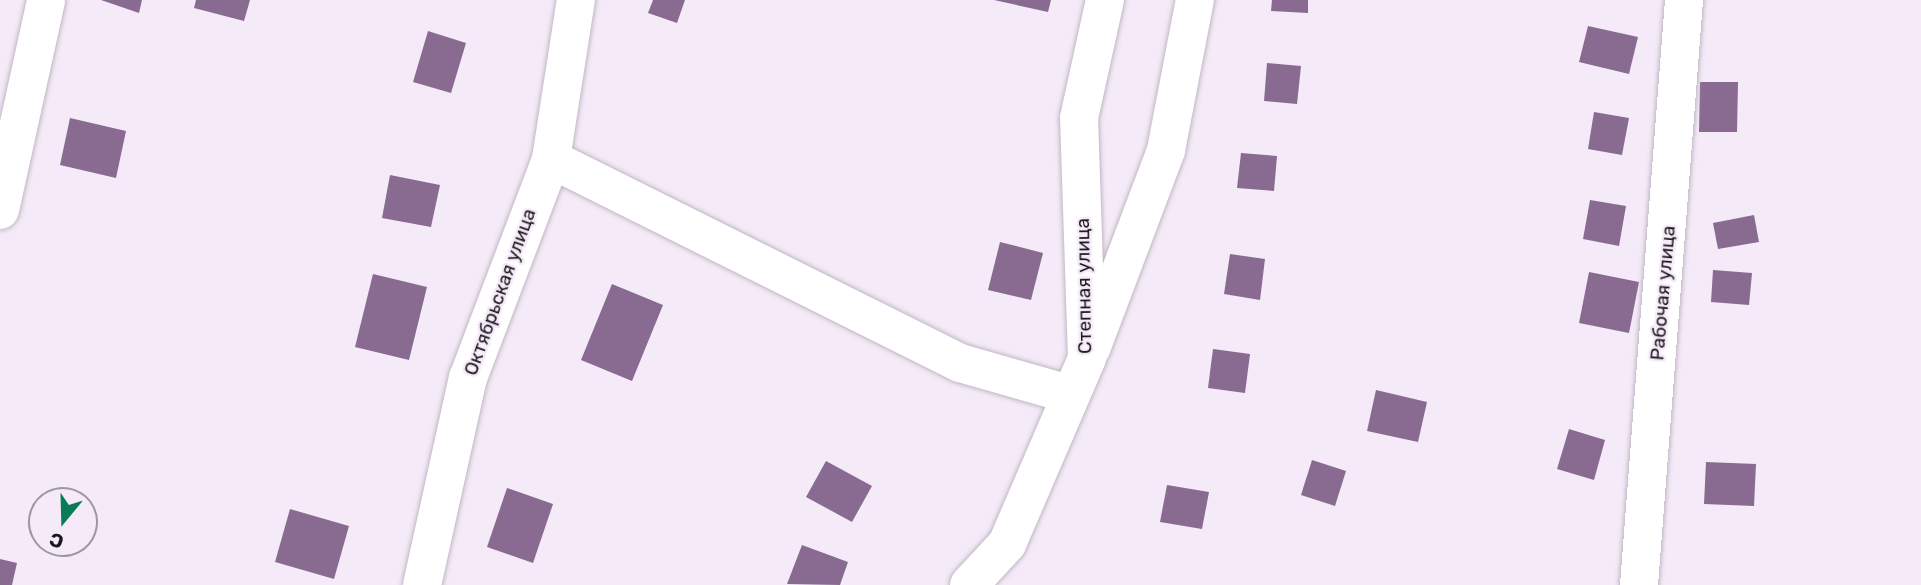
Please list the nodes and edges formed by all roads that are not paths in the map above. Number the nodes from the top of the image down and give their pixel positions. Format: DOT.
graph roads {
  1 [pos="46,0"];
  2 [pos="576,0"];
  3 [pos="1105,0"];
  4 [pos="1195,0"];
  5 [pos="1684,0"];
  6 [pos="551,159"];
  7 [pos="0,210"];
  8 [pos="1087,358"];
  9 [pos="1069,394"];
  10 [pos="422,585"];
  11 [pos="969,585"];
  12 [pos="1639,585"];
  1 -- 7 [label="street"];
  2 -- 6 [label="street, Октябрьская улица"];
  3 -- 8 [label="street, Степная улица"];
  4 -- 8 [label="street"];
  5 -- 12 [label="street, Рабочая улица"];
  6 -- 9 [label="street"];
  6 -- 10 [label="street, Октябрьская улица"];
  8 -- 9 [label="street, Степная улица"];
  9 -- 11 [label="street, Степная улица"];
}
